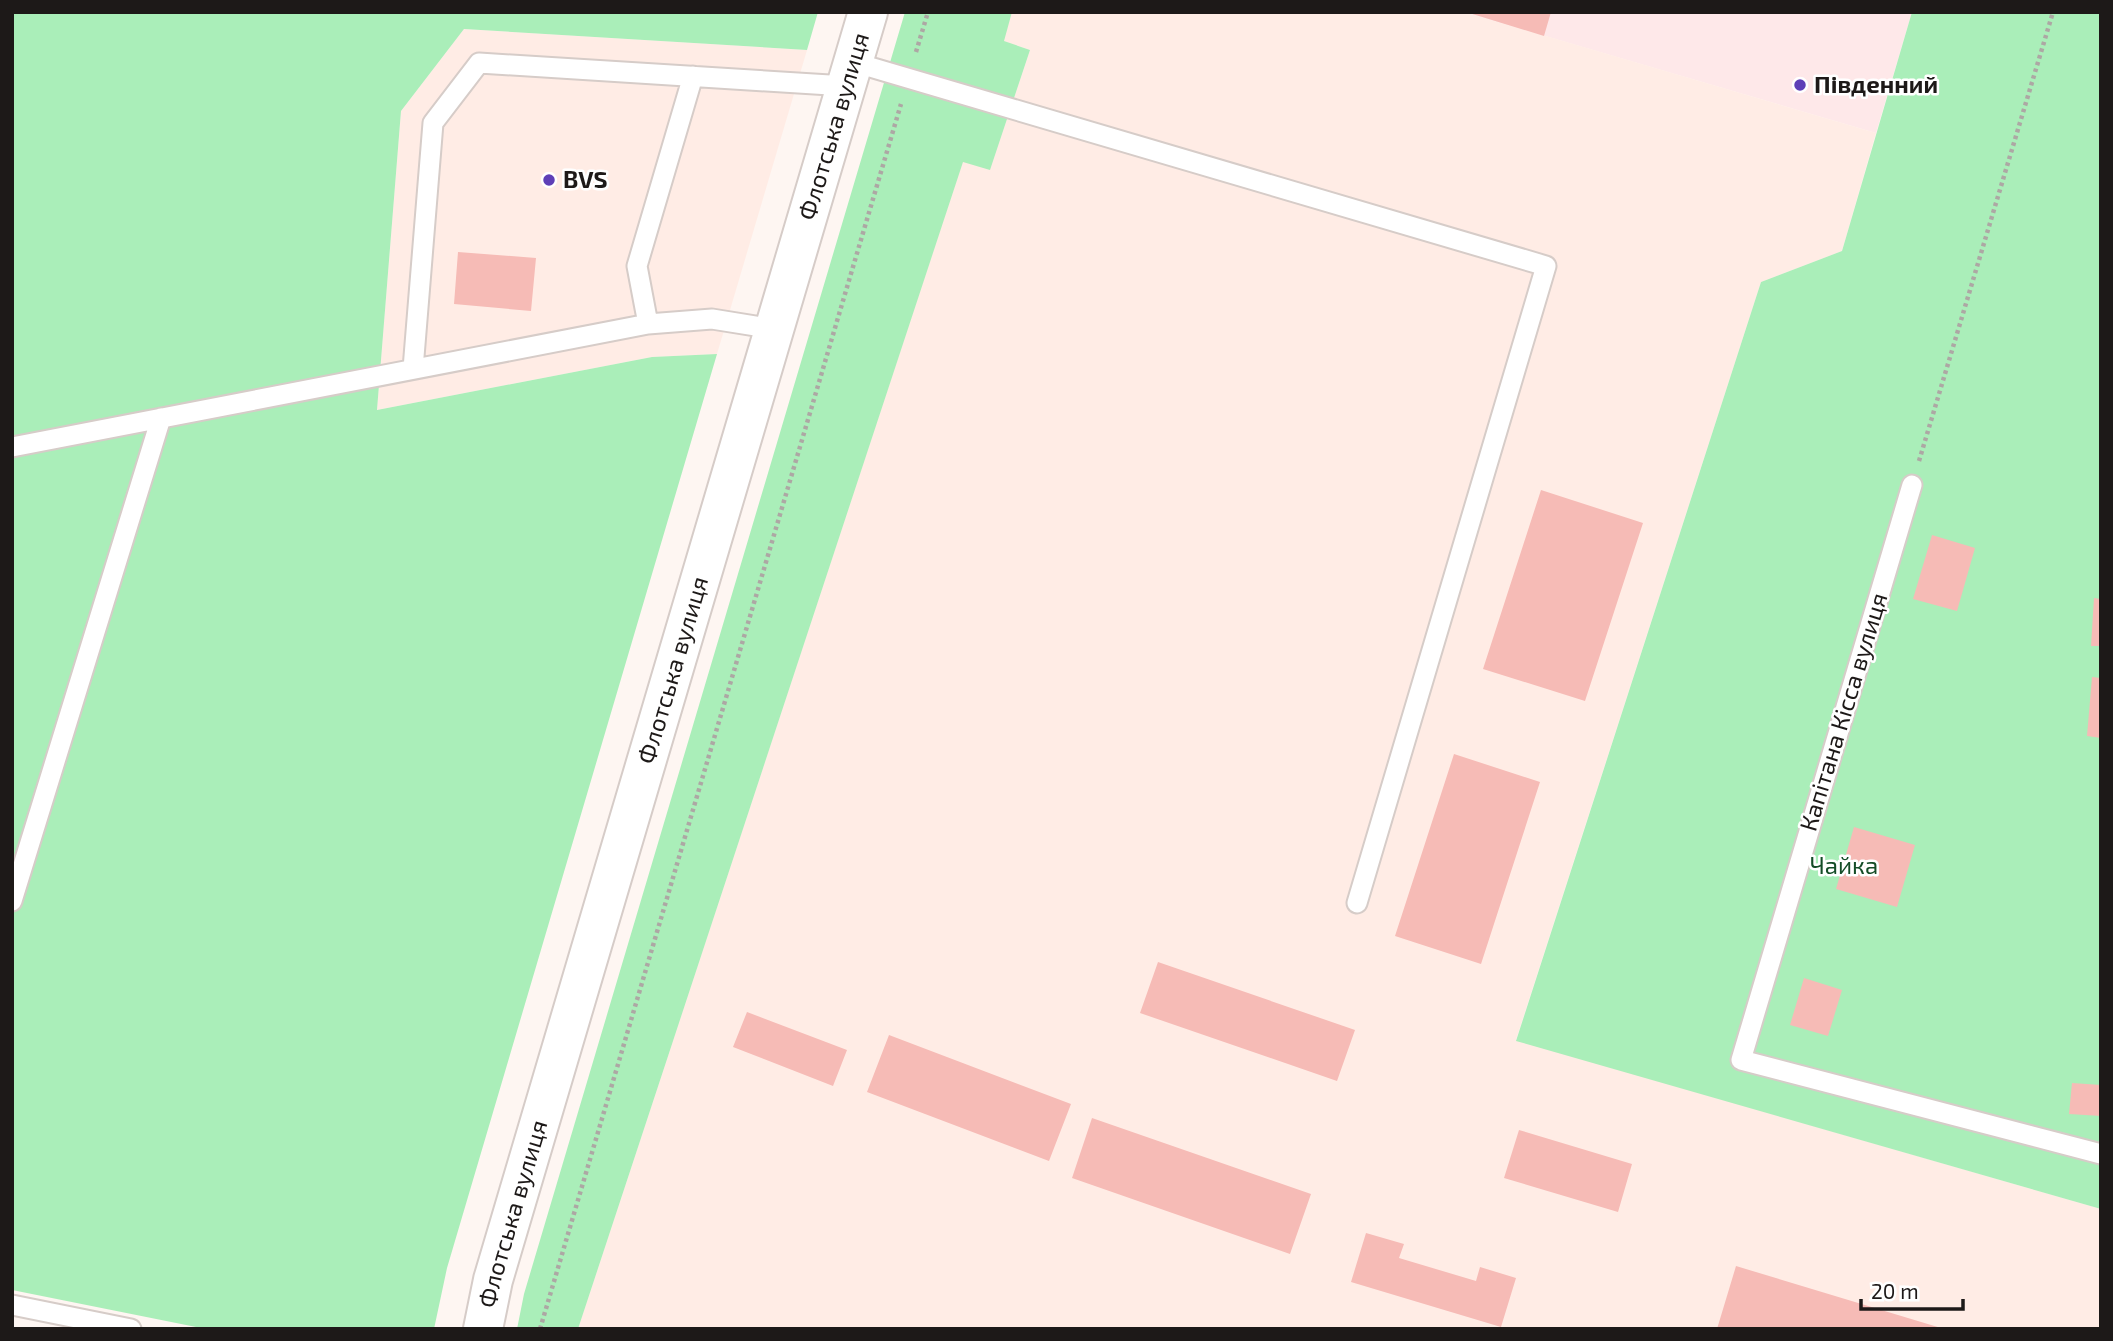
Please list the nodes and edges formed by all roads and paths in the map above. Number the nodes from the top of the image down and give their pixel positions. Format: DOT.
graph roads {
  1 [pos="868,12"];
  2 [pos="928,12"];
  3 [pos="2053,12"];
  4 [pos="850,74"];
  5 [pos="693,76"];
  6 [pos="908,78"];
  7 [pos="648,324"];
  8 [pos="774,329"];
  9 [pos="413,369"];
  10 [pos="161,418"];
  11 [pos="12,447"];
  12 [pos="1912,485"];
  13 [pos="12,901"];
  14 [pos="1357,903"];
  15 [pos="2101,1154"];
  16 [pos="12,1305"];
  17 [pos="131,1329"];
  18 [pos="483,1329"];
  19 [pos="540,1329"];
  1 -- 4 [label="street, Флотська вулиця"];
  2 -- 6 [label="path"];
  3 -- 12 [label="path"];
  4 -- 5 [label="lane"];
  4 -- 6 [label="lane"];
  4 -- 8 [label="street, Флотська вулиця"];
  5 -- 7 [label="lane"];
  5 -- 9 [label="lane"];
  6 -- 14 [label="lane"];
  6 -- 19 [label="path"];
  7 -- 8 [label="lane"];
  7 -- 9 [label="lane"];
  8 -- 18 [label="street, Флотська вулиця"];
  9 -- 10 [label="lane"];
  10 -- 11 [label="lane"];
  10 -- 13 [label="lane"];
  12 -- 15 [label="lane, Капітана Кісса вулиця"];
  16 -- 17 [label="lane"];
}
